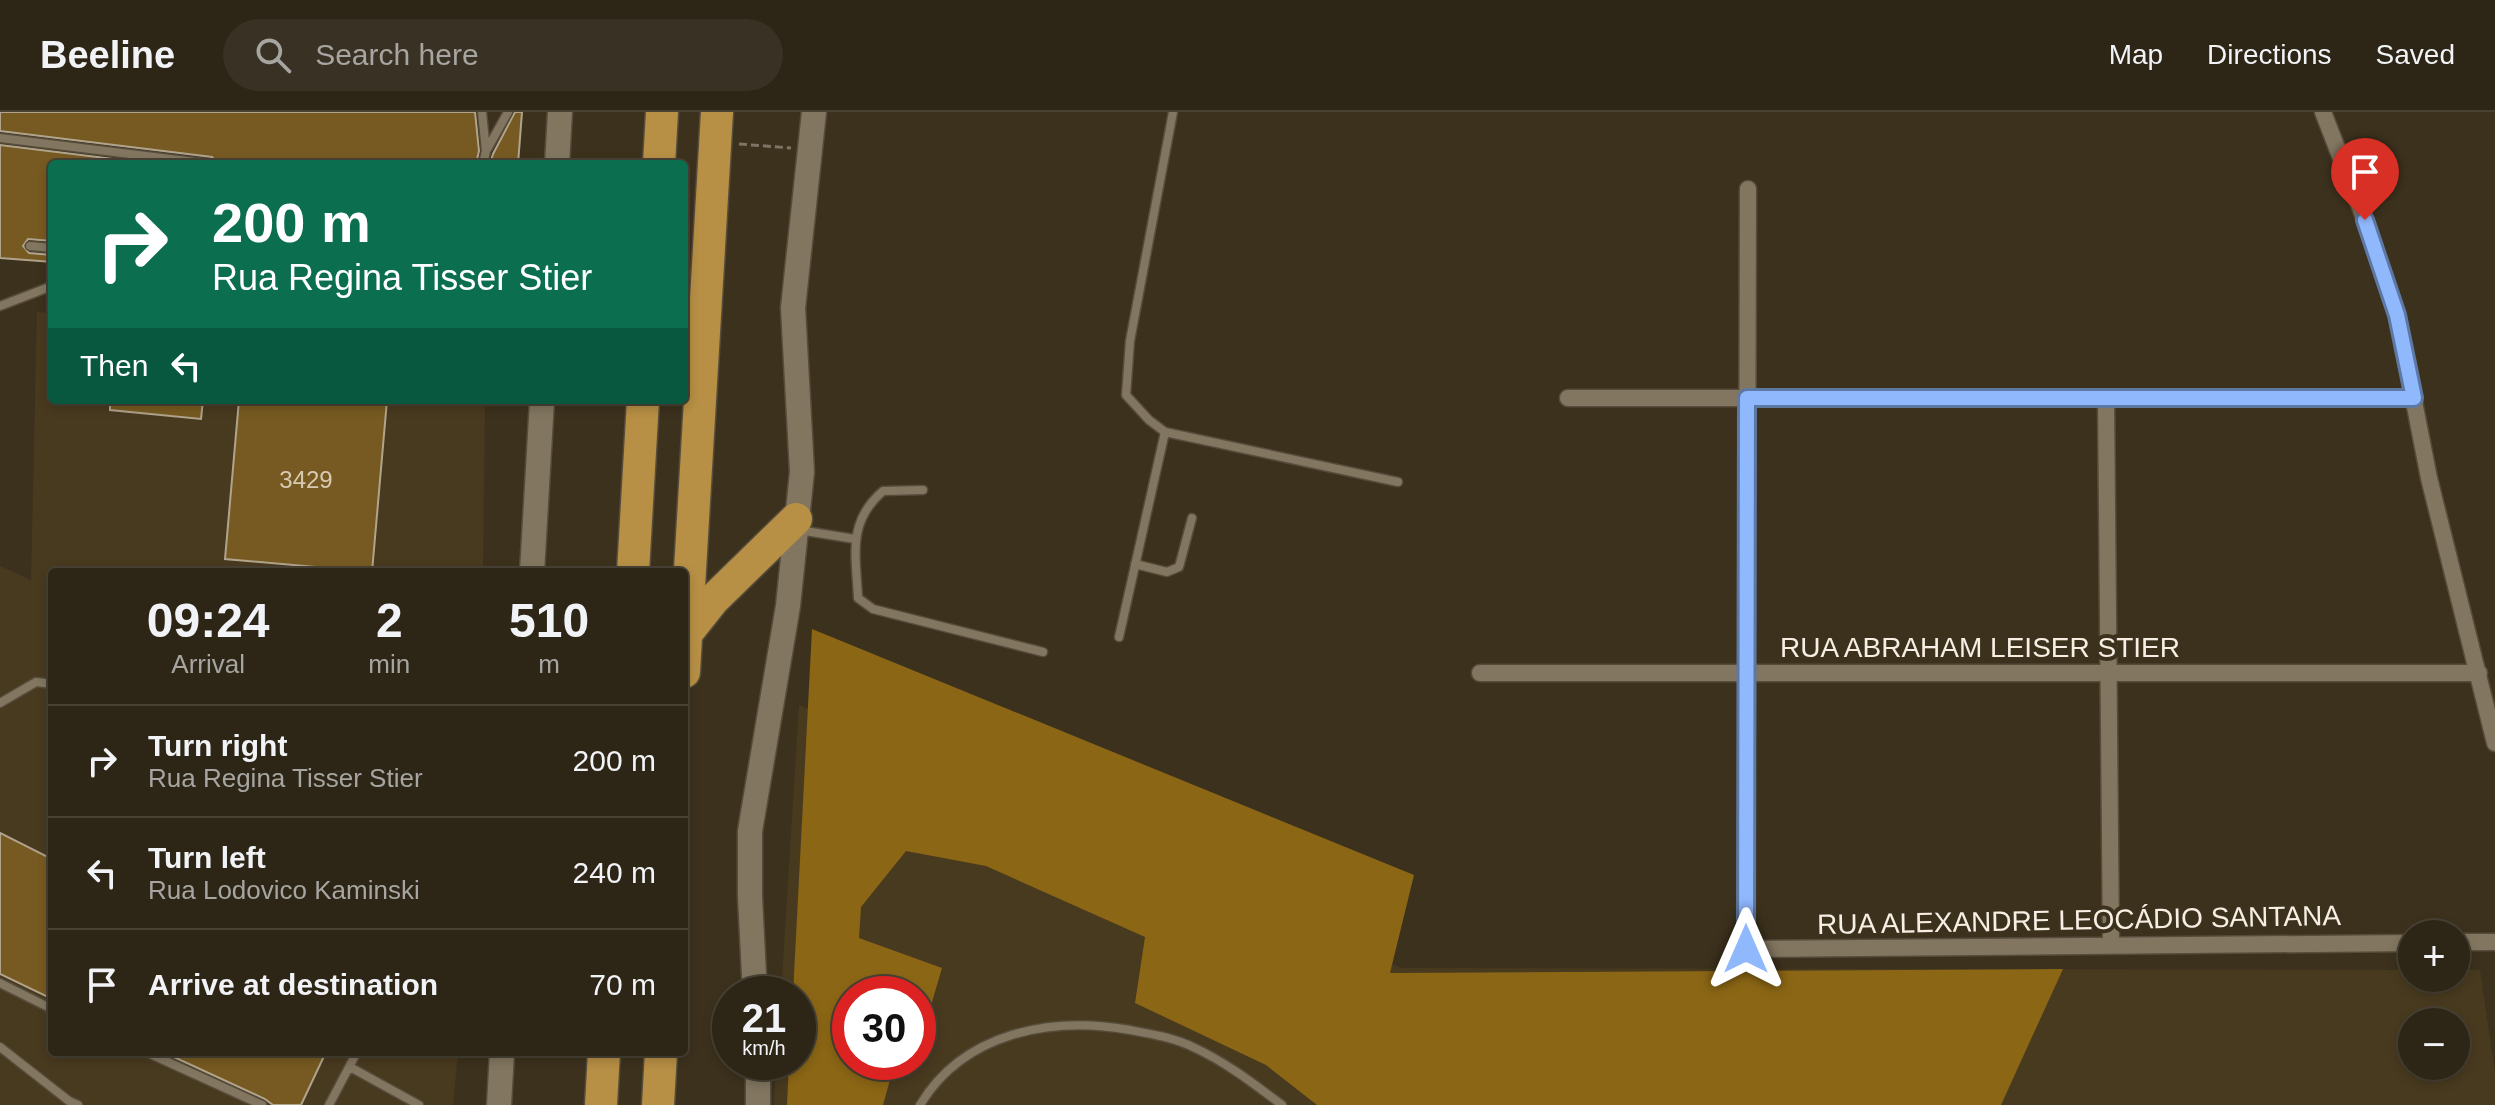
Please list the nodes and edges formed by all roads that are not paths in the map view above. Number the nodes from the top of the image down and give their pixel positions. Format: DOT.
graph roads {
  1 [pos="482,112"];
  2 [pos="508,112"];
  3 [pos="560,112"];
  4 [pos="662,112"];
  5 [pos="814,112"];
  6 [pos="1173,112"];
  7 [pos="2323,112"];
  8 [pos="716,127"];
  9 [pos="0,138"];
  10 [pos="486,151"];
  11 [pos="179,160"];
  12 [pos="484,160"];
  13 [pos="557,160"];
  14 [pos="659,160"];
  15 [pos="1748,189"];
  16 [pos="30,246"];
  17 [pos="48,248"];
  18 [pos="48,288"];
  19 [pos="0,306"];
  20 [pos="1568,398"];
  21 [pos="1747,398"];
  22 [pos="2106,398"];
  23 [pos="2414,398"];
  24 [pos="542,404"];
  25 [pos="643,404"];
  26 [pos="1165,432"];
  27 [pos="1398,482"];
  28 [pos="923,490"];
  29 [pos="1192,518"];
  30 [pos="795,524"];
  31 [pos="855,539"];
  32 [pos="1135,564"];
  33 [pos="532,568"];
  34 [pos="633,568"];
  35 [pos="688,600"];
  36 [pos="688,631"];
  37 [pos="1119,637"];
  38 [pos="1043,652"];
  39 [pos="1480,673"];
  40 [pos="1746,673"];
  41 [pos="2109,673"];
  42 [pos="2479,673"];
  43 [pos="48,684"];
  44 [pos="0,703"];
  45 [pos="2495,743"];
  46 [pos="2470,942"];
  47 [pos="2495,942"];
  48 [pos="2398,943"];
  49 [pos="2111,945"];
  50 [pos="754,976"];
  51 [pos="0,983"];
  52 [pos="48,1007"];
  53 [pos="0,1047"];
  54 [pos="155,1056"];
  55 [pos="355,1056"];
  56 [pos="502,1056"];
  57 [pos="604,1056"];
  58 [pos="661,1056"];
  59 [pos="350,1067"];
  60 [pos="758,1080"];
  61 [pos="78,1105"];
  62 [pos="262,1105"];
  63 [pos="329,1105"];
  64 [pos="419,1105"];
  65 [pos="499,1105"];
  66 [pos="601,1105"];
  67 [pos="658,1105"];
  68 [pos="758,1105"];
  69 [pos="920,1105"];
  70 [pos="1282,1105"];
  1 -- 10 [label="lane"];
  2 -- 10 [label="lane"];
  3 -- 13 [label="street"];
  4 -- 14 [label="highway"];
  5 -- 30 [label="street"];
  6 -- 26 [label="lane"];
  7 -- 23 [label="street"];
  8 -- 35 [label="highway"];
  9 -- 11 [label="lane"];
  10 -- 12 [label="lane"];
  15 -- 21 [label="street"];
  16 -- 17 [label="lane"];
  18 -- 19 [label="lane"];
  20 -- 21 [label="street"];
  21 -- 22 [label="street"];
  21 -- 40 [label="street"];
  22 -- 23 [label="street"];
  22 -- 41 [label="street"];
  23 -- 42 [label="street"];
  24 -- 33 [label="street"];
  25 -- 34 [label="highway"];
  26 -- 27 [label="lane"];
  26 -- 32 [label="lane"];
  28 -- 31 [label="lane"];
  29 -- 32 [label="lane"];
  30 -- 31 [label="lane"];
  30 -- 36 [label="highway"];
  30 -- 50 [label="street"];
  31 -- 38 [label="lane"];
  32 -- 37 [label="lane"];
  39 -- 40 [label="street, RUA ABRAHAM LEISER STIER"];
  40 -- 41 [label="street, RUA ABRAHAM LEISER STIER"];
  40 -- 49 [label="street, RUA ALEXANDRE LEOCÁDIO SANTANA"];
  41 -- 42 [label="street, RUA ABRAHAM LEISER STIER"];
  41 -- 49 [label="street"];
  42 -- 45 [label="street"];
  43 -- 44 [label="lane"];
  46 -- 47 [label="street"];
  48 -- 49 [label="street, RUA ALEXANDRE LEOCÁDIO SANTANA"];
  51 -- 52 [label="lane"];
  53 -- 61 [label="lane"];
  54 -- 62 [label="lane"];
  55 -- 59 [label="lane"];
  56 -- 65 [label="street"];
  57 -- 66 [label="highway"];
  58 -- 67 [label="highway"];
  59 -- 63 [label="lane"];
  59 -- 64 [label="lane"];
  60 -- 68 [label="street"];
  69 -- 70 [label="lane"];
}
